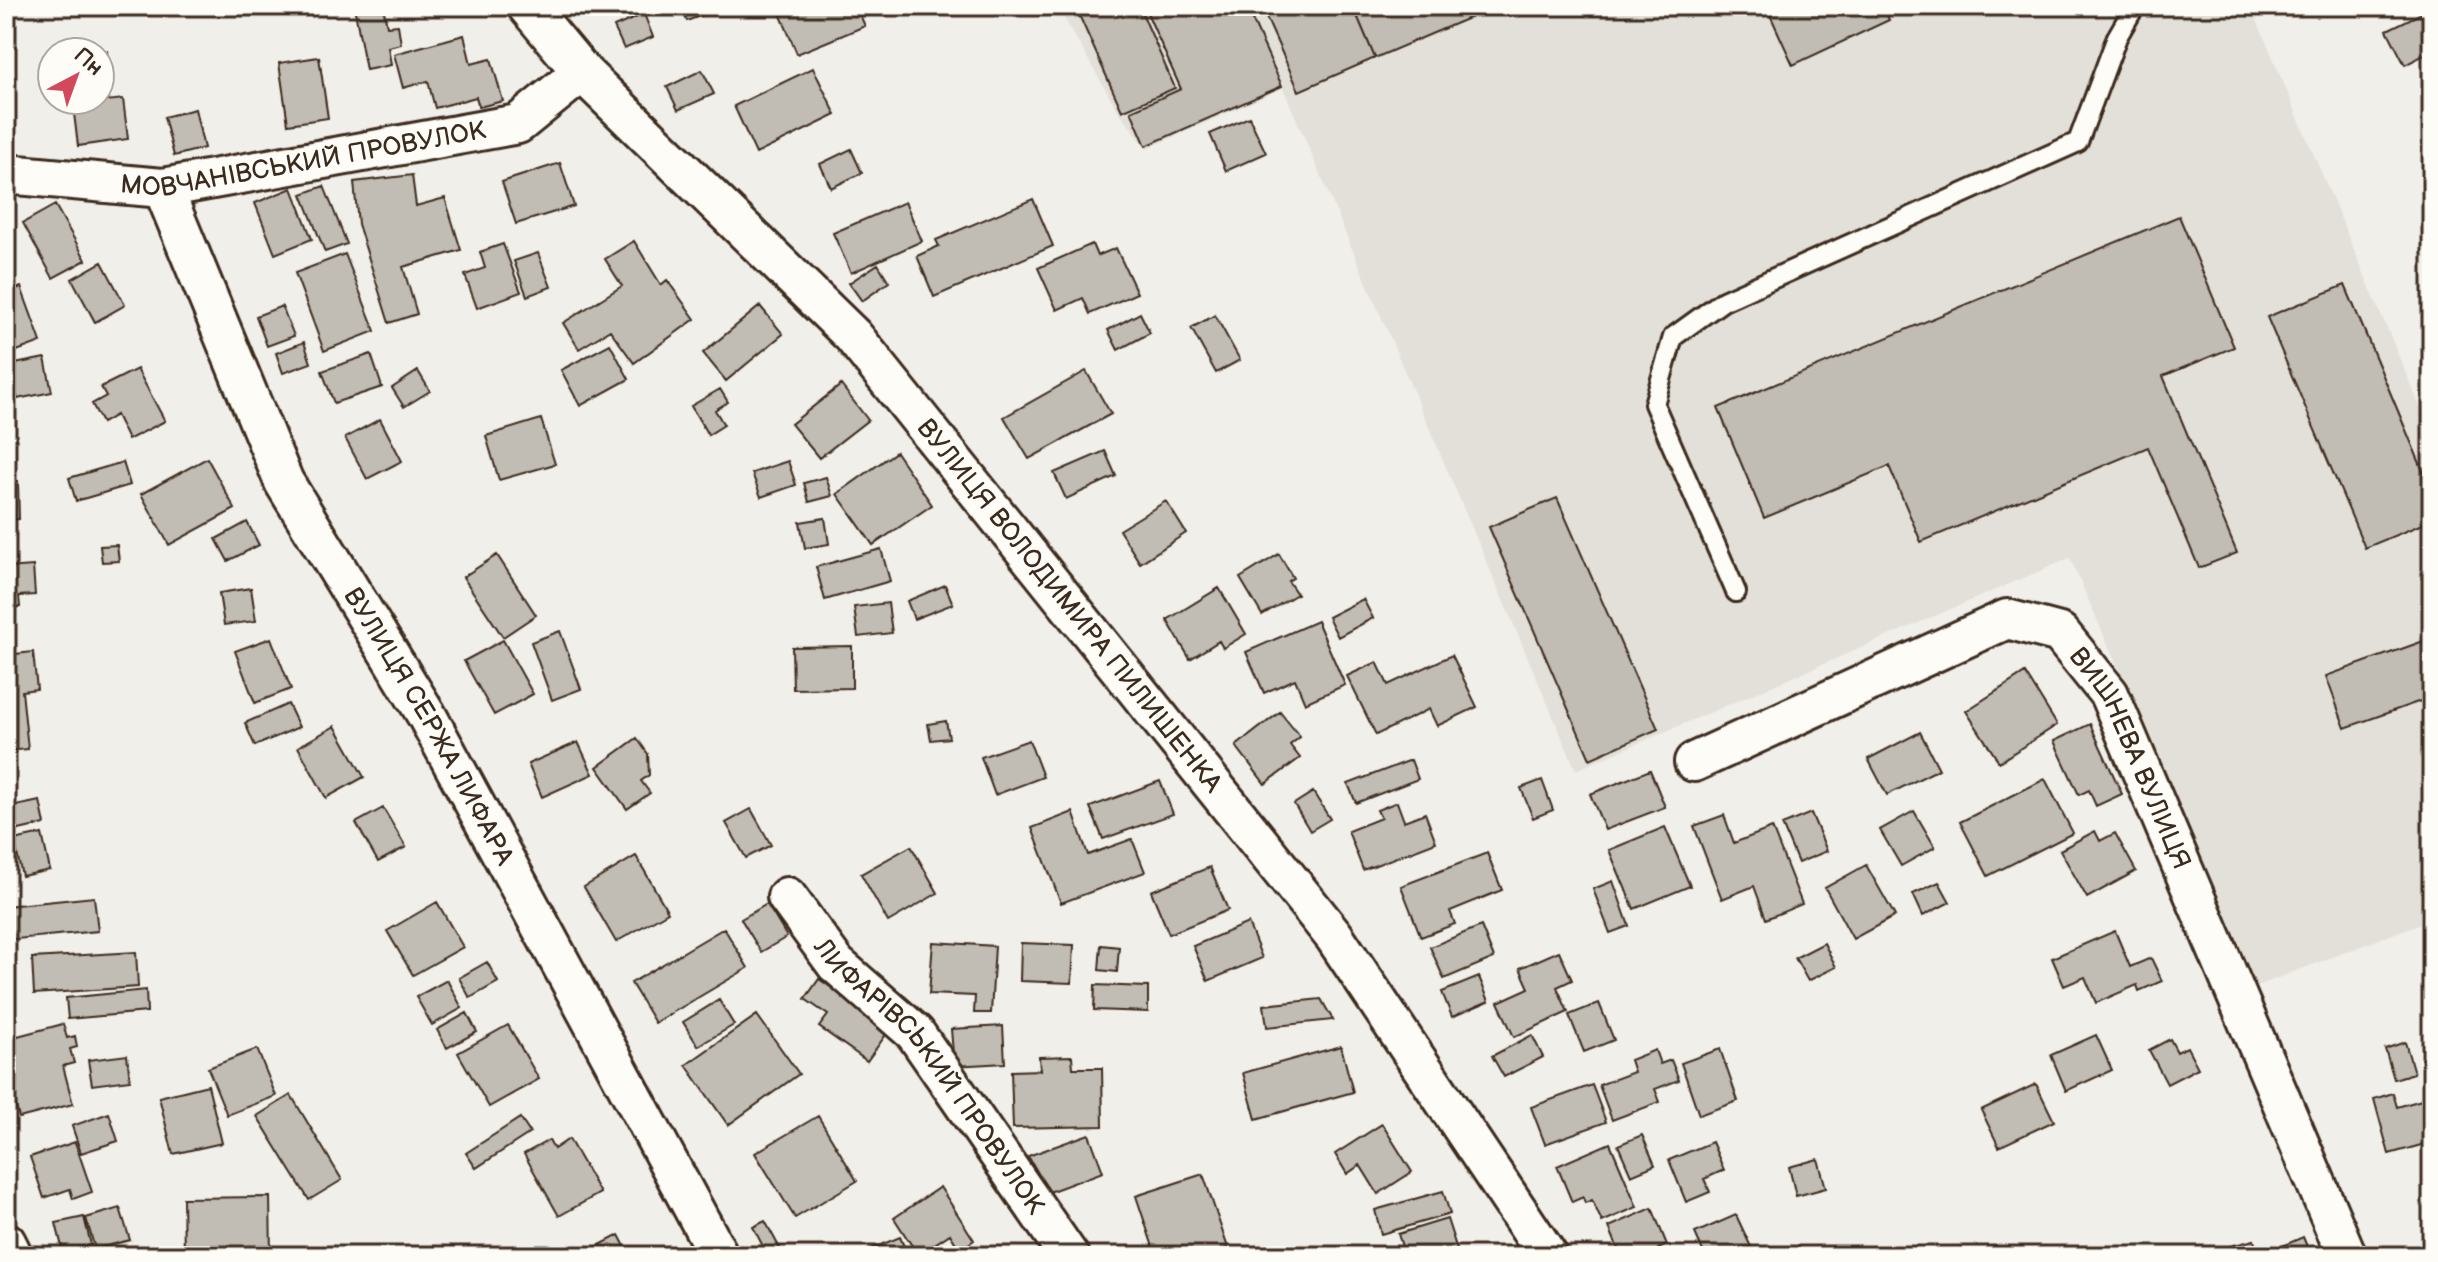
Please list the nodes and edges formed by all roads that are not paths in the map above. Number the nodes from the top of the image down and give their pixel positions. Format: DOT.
graph roads {
  1 [pos="527,6"];
  2 [pos="2135,6"];
  3 [pos="582,72"];
  4 [pos="6,174"];
  5 [pos="163,188"];
  6 [pos="1736,592"];
  7 [pos="1694,762"];
  8 [pos="787,897"];
  9 [pos="6,1242"];
  10 [pos="13,1256"];
  11 [pos="719,1256"];
  12 [pos="1069,1256"];
  13 [pos="1548,1256"];
  14 [pos="2347,1256"];
  1 -- 3 [label="street, ВУЛИЦЯ ВОЛОДИМИРА ПИЛИШЕНКА"];
  2 -- 6 [label="lane"];
  3 -- 5 [label="street, МОВЧАНІВСЬКИЙ ПРОВУЛОК"];
  3 -- 13 [label="street, ВУЛИЦЯ ВОЛОДИМИРА ПИЛИШЕНКА"];
  4 -- 5 [label="street, МОВЧАНІВСЬКИЙ ПРОВУЛОК"];
  5 -- 11 [label="street, ВУЛИЦЯ СЕРЖА ЛИФАРА"];
  7 -- 14 [label="street, ВИШНЕВА ВУЛИЦЯ"];
  8 -- 12 [label="street, ЛИФАРІВСЬКИЙ ПРОВУЛОК"];
  9 -- 10 [label="street"];
}
